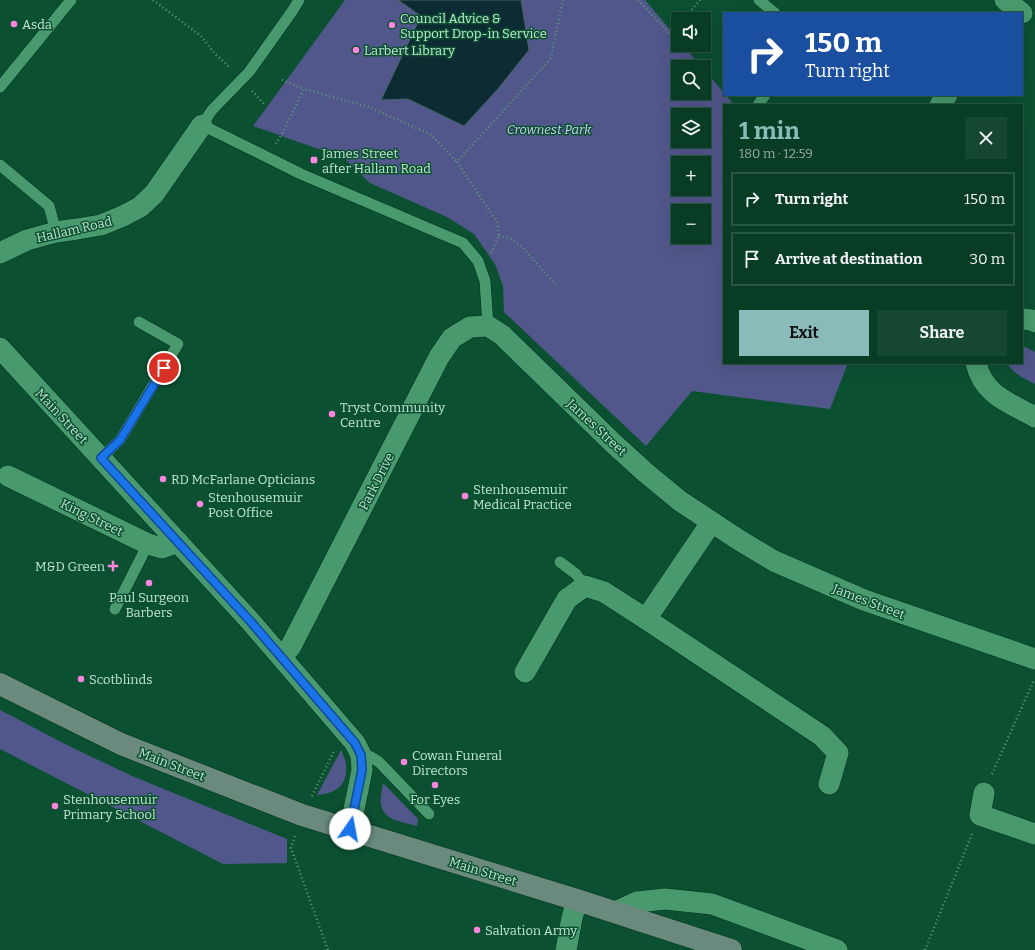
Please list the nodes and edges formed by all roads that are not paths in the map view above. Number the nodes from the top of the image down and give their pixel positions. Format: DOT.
graph roads {
  1 [pos="71,0"];
  2 [pos="298,0"];
  3 [pos="759,0"];
  4 [pos="774,12"];
  5 [pos="1023,16"];
  6 [pos="1035,24"];
  7 [pos="0,87"];
  8 [pos="202,125"];
  9 [pos="0,165"];
  10 [pos="56,232"];
  11 [pos="0,253"];
  12 [pos="1023,319"];
  13 [pos="139,322"];
  14 [pos="1035,322"];
  15 [pos="488,326"];
  16 [pos="2,354"];
  17 [pos="976,364"];
  18 [pos="1035,417"];
  19 [pos="101,458"];
  20 [pos="8,476"];
  21 [pos="711,523"];
  22 [pos="178,542"];
  23 [pos="148,544"];
  24 [pos="560,562"];
  25 [pos="585,586"];
  26 [pos="115,608"];
  27 [pos="646,619"];
  28 [pos="282,657"];
  29 [pos="1035,659"];
  30 [pos="525,672"];
  31 [pos="0,684"];
  32 [pos="361,755"];
  33 [pos="829,784"];
  34 [pos="984,793"];
  35 [pos="429,814"];
  36 [pos="350,829"];
  37 [pos="1035,834"];
  38 [pos="577,900"];
  39 [pos="615,912"];
  40 [pos="566,950"];
  41 [pos="731,950"];
  42 [pos="837,950"];
  1 -- 7 [label="lane"];
  2 -- 8 [label="lane"];
  3 -- 4 [label="lane"];
  5 -- 6 [label="street"];
  8 -- 10 [label="street, Hallam Road"];
  8 -- 15 [label="lane"];
  9 -- 10 [label="lane"];
  10 -- 11 [label="street, Hallam Road"];
  12 -- 14 [label="street"];
  13 -- 19 [label="lane"];
  15 -- 21 [label="street, James Street"];
  15 -- 28 [label="street, Park Drive"];
  16 -- 19 [label="street, Main Street"];
  17 -- 18 [label="street"];
  19 -- 22 [label="street, Main Street"];
  20 -- 23 [label="street, King Street"];
  21 -- 27 [label="street"];
  21 -- 29 [label="street, James Street"];
  22 -- 23 [label="street, King Street"];
  22 -- 28 [label="street, Main Street"];
  23 -- 26 [label="lane"];
  24 -- 25 [label="lane"];
  25 -- 27 [label="street"];
  25 -- 30 [label="street"];
  27 -- 33 [label="street"];
  28 -- 32 [label="street, Main Street"];
  31 -- 36 [label="main road, Main Street"];
  32 -- 35 [label="lane"];
  32 -- 36 [label="street"];
  34 -- 37 [label="street"];
  36 -- 38 [label="main road, Main Street"];
  38 -- 39 [label="main road, Main Street"];
  38 -- 40 [label="street"];
  39 -- 41 [label="main road, Main Street"];
  39 -- 42 [label="street"];
}
